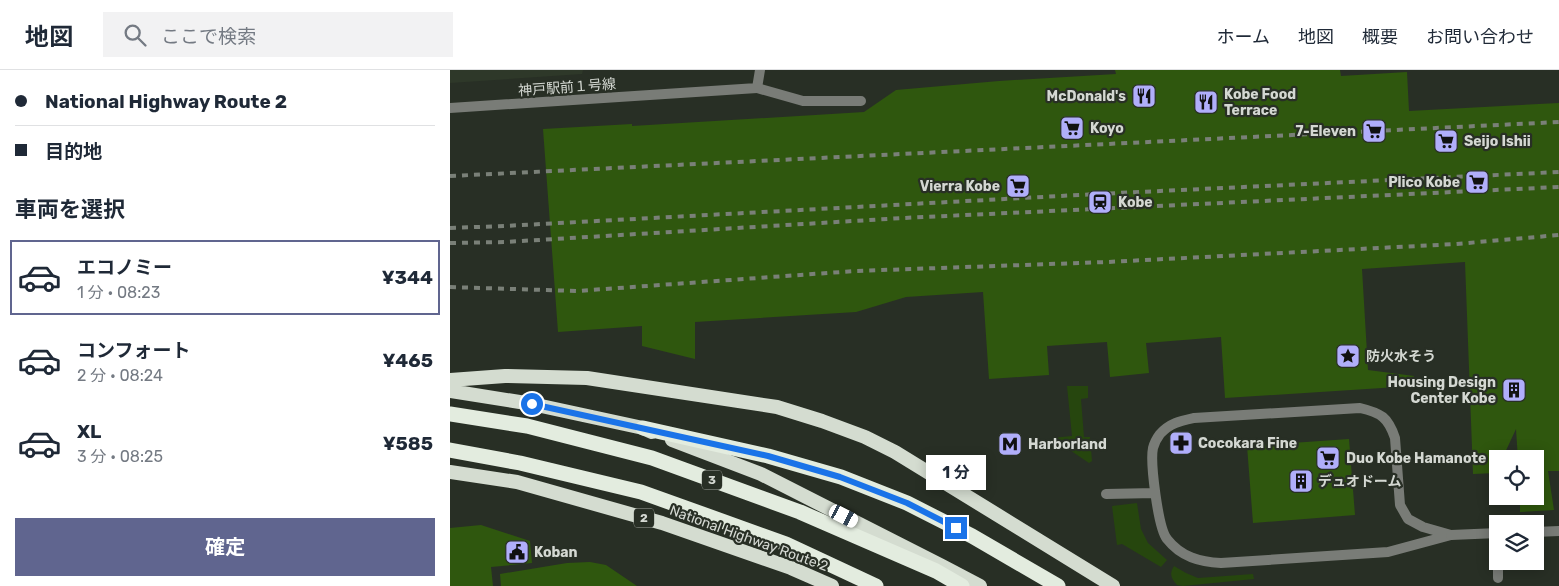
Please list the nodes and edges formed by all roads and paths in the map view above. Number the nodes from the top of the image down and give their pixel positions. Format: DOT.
graph roads {
  1 [pos="760,70"];
  2 [pos="757,88"];
  3 [pos="861,101"];
  4 [pos="450,108"];
  5 [pos="450,380"];
  6 [pos="450,391"];
  7 [pos="450,414"];
  8 [pos="644,428"];
  9 [pos="450,450"];
  10 [pos="450,472"];
  11 [pos="1154,493"];
  12 [pos="1106,494"];
  13 [pos="1559,531"];
  14 [pos="1544,532"];
  15 [pos="1489,533"];
  16 [pos="1451,535"];
  17 [pos="1498,570"];
  18 [pos="1498,578"];
  19 [pos="832,586"];
  20 [pos="876,586"];
  21 [pos="962,586"];
  22 [pos="980,586"];
  23 [pos="1058,586"];
  24 [pos="1113,586"];
  1 -- 2 [label="street"];
  2 -- 3 [label="street, 神戸駅前１号線"];
  2 -- 4 [label="street, 神戸駅前１号線"];
  5 -- 24 [label="highway"];
  6 -- 8 [label="highway"];
  7 -- 21 [label="highway, 3"];
  8 -- 22 [label="highway"];
  8 -- 23 [label="highway"];
  9 -- 20 [label="highway"];
  10 -- 19 [label="highway, National Highway Route 2 / 2"];
  11 -- 12 [label="street"];
  11 -- 16 [label="street"];
  11 -- 16 [label="street"];
  13 -- 14 [label="street"];
  15 -- 16 [label="street"];
  17 -- 18 [label="street"];
}
